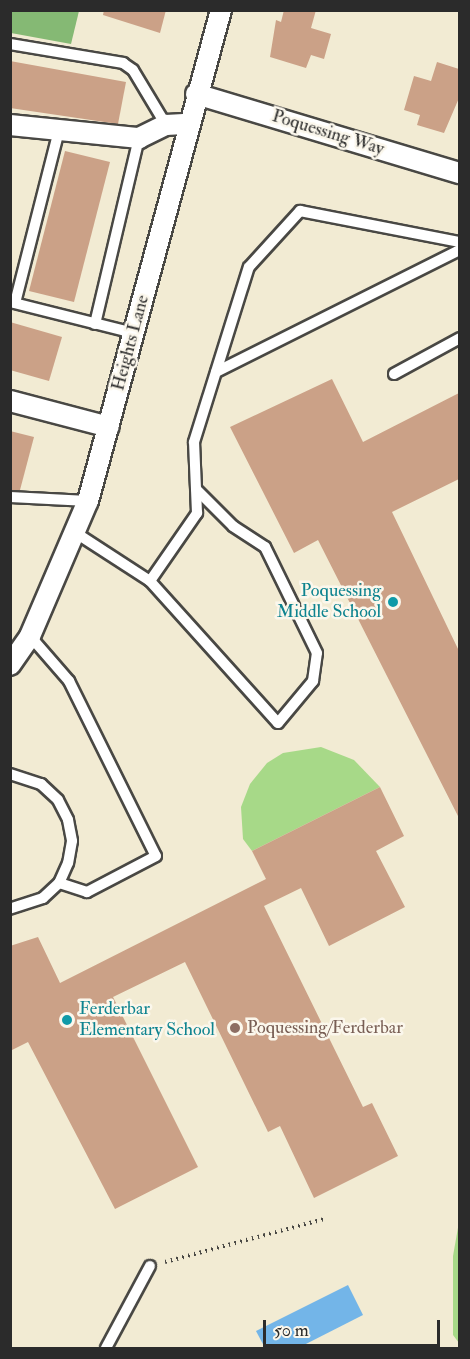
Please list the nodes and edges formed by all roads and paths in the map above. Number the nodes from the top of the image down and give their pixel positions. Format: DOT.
graph roads {
  1 [pos="221,10"];
  2 [pos="10,44"];
  3 [pos="196,94"];
  4 [pos="188,124"];
  5 [pos="10,125"];
  6 [pos="166,125"];
  7 [pos="58,130"];
  8 [pos="139,138"];
  9 [pos="459,173"];
  10 [pos="459,242"];
  11 [pos="459,250"];
  12 [pos="13,303"];
  13 [pos="95,324"];
  14 [pos="133,333"];
  15 [pos="459,338"];
  16 [pos="216,372"];
  17 [pos="393,374"];
  18 [pos="10,400"];
  19 [pos="109,427"];
  20 [pos="196,489"];
  21 [pos="10,497"];
  22 [pos="88,501"];
  23 [pos="76,533"];
  24 [pos="150,581"];
  25 [pos="30,636"];
  26 [pos="10,664"];
  27 [pos="10,774"];
  28 [pos="58,883"];
  29 [pos="10,909"];
  30 [pos="324,1219"];
  31 [pos="150,1266"];
  32 [pos="106,1348"];
  1 -- 3 [label="street, Heights Lane"];
  2 -- 6 [label="lane"];
  3 -- 4 [label="street, Heights Lane"];
  3 -- 9 [label="street, Poquessing Way"];
  4 -- 6 [label="street"];
  4 -- 14 [label="street, Heights Lane"];
  5 -- 7 [label="street"];
  6 -- 8 [label="street"];
  7 -- 8 [label="street"];
  7 -- 12 [label="lane"];
  8 -- 13 [label="lane"];
  10 -- 16 [label="lane"];
  11 -- 16 [label="lane"];
  12 -- 13 [label="lane"];
  13 -- 14 [label="lane"];
  14 -- 19 [label="street, Heights Lane"];
  15 -- 17 [label="lane"];
  16 -- 20 [label="lane"];
  18 -- 19 [label="street"];
  19 -- 22 [label="street, Heights Lane"];
  20 -- 24 [label="lane"];
  20 -- 24 [label="lane"];
  21 -- 22 [label="lane"];
  22 -- 23 [label="street, Heights Lane"];
  23 -- 24 [label="lane"];
  23 -- 25 [label="street, Heights Lane"];
  25 -- 26 [label="street, Heights Lane"];
  25 -- 28 [label="lane"];
  27 -- 28 [label="lane"];
  28 -- 29 [label="lane"];
  30 -- 31 [label="path"];
  31 -- 32 [label="lane"];
}
